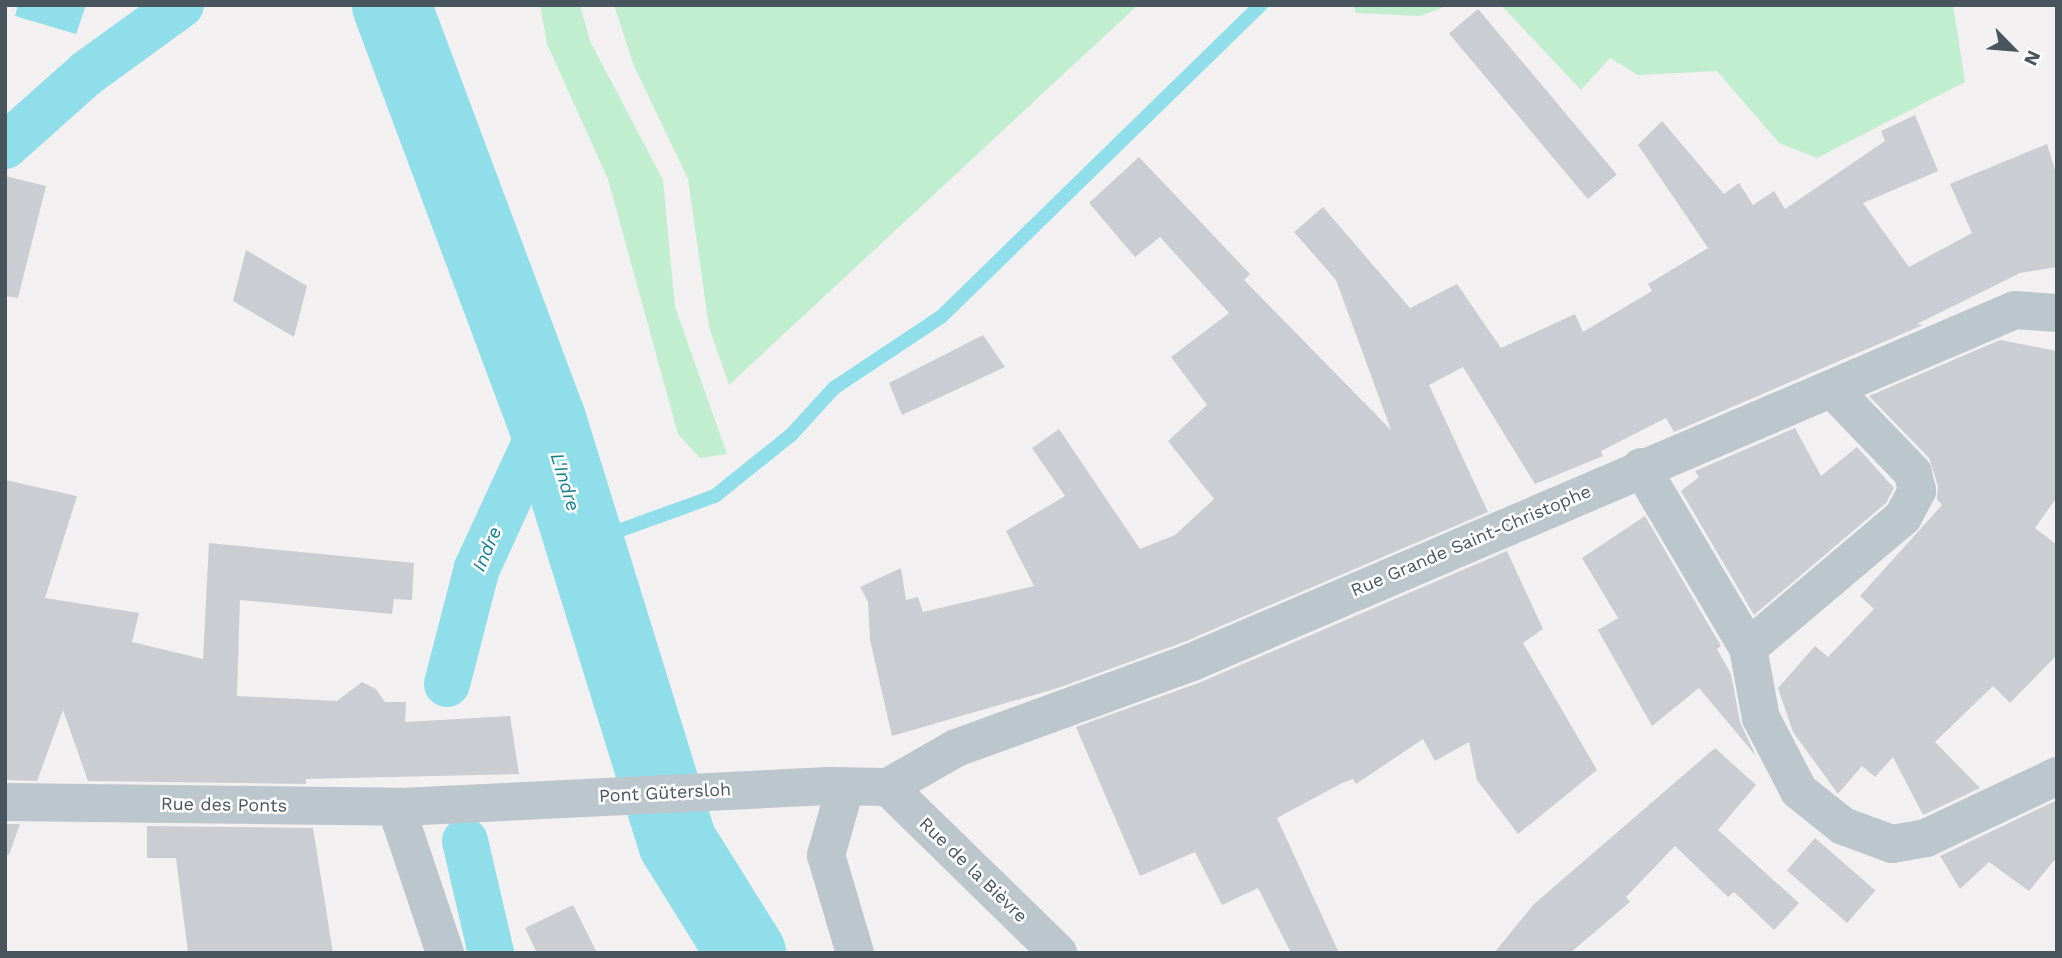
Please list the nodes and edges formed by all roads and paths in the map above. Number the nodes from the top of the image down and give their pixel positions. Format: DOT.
graph roads {
  1 [pos="2053,306"];
  2 [pos="1833,390"];
  3 [pos="1641,467"];
  4 [pos="1748,648"];
  5 [pos="2057,776"];
  6 [pos="836,787"];
  7 [pos="888,787"];
  8 [pos="9,802"];
  9 [pos="442,804"];
  10 [pos="401,807"];
  11 [pos="445,953"];
  12 [pos="855,953"];
  13 [pos="1058,953"];
  1 -- 2 [label="street, Rue Grande Saint-Christophe"];
  2 -- 3 [label="street, Rue Grande Saint-Christophe"];
  2 -- 4 [label="street"];
  3 -- 4 [label="street"];
  3 -- 7 [label="street, Rue Grande Saint-Christophe"];
  4 -- 5 [label="street"];
  6 -- 7 [label="street, Pont Gütersloh"];
  6 -- 9 [label="street, Pont Gütersloh"];
  6 -- 12 [label="street"];
  7 -- 13 [label="street, Rue de la Bièvre"];
  8 -- 10 [label="street, Rue des Ponts"];
  9 -- 10 [label="street, Rue des Ponts"];
  10 -- 11 [label="street"];
}
